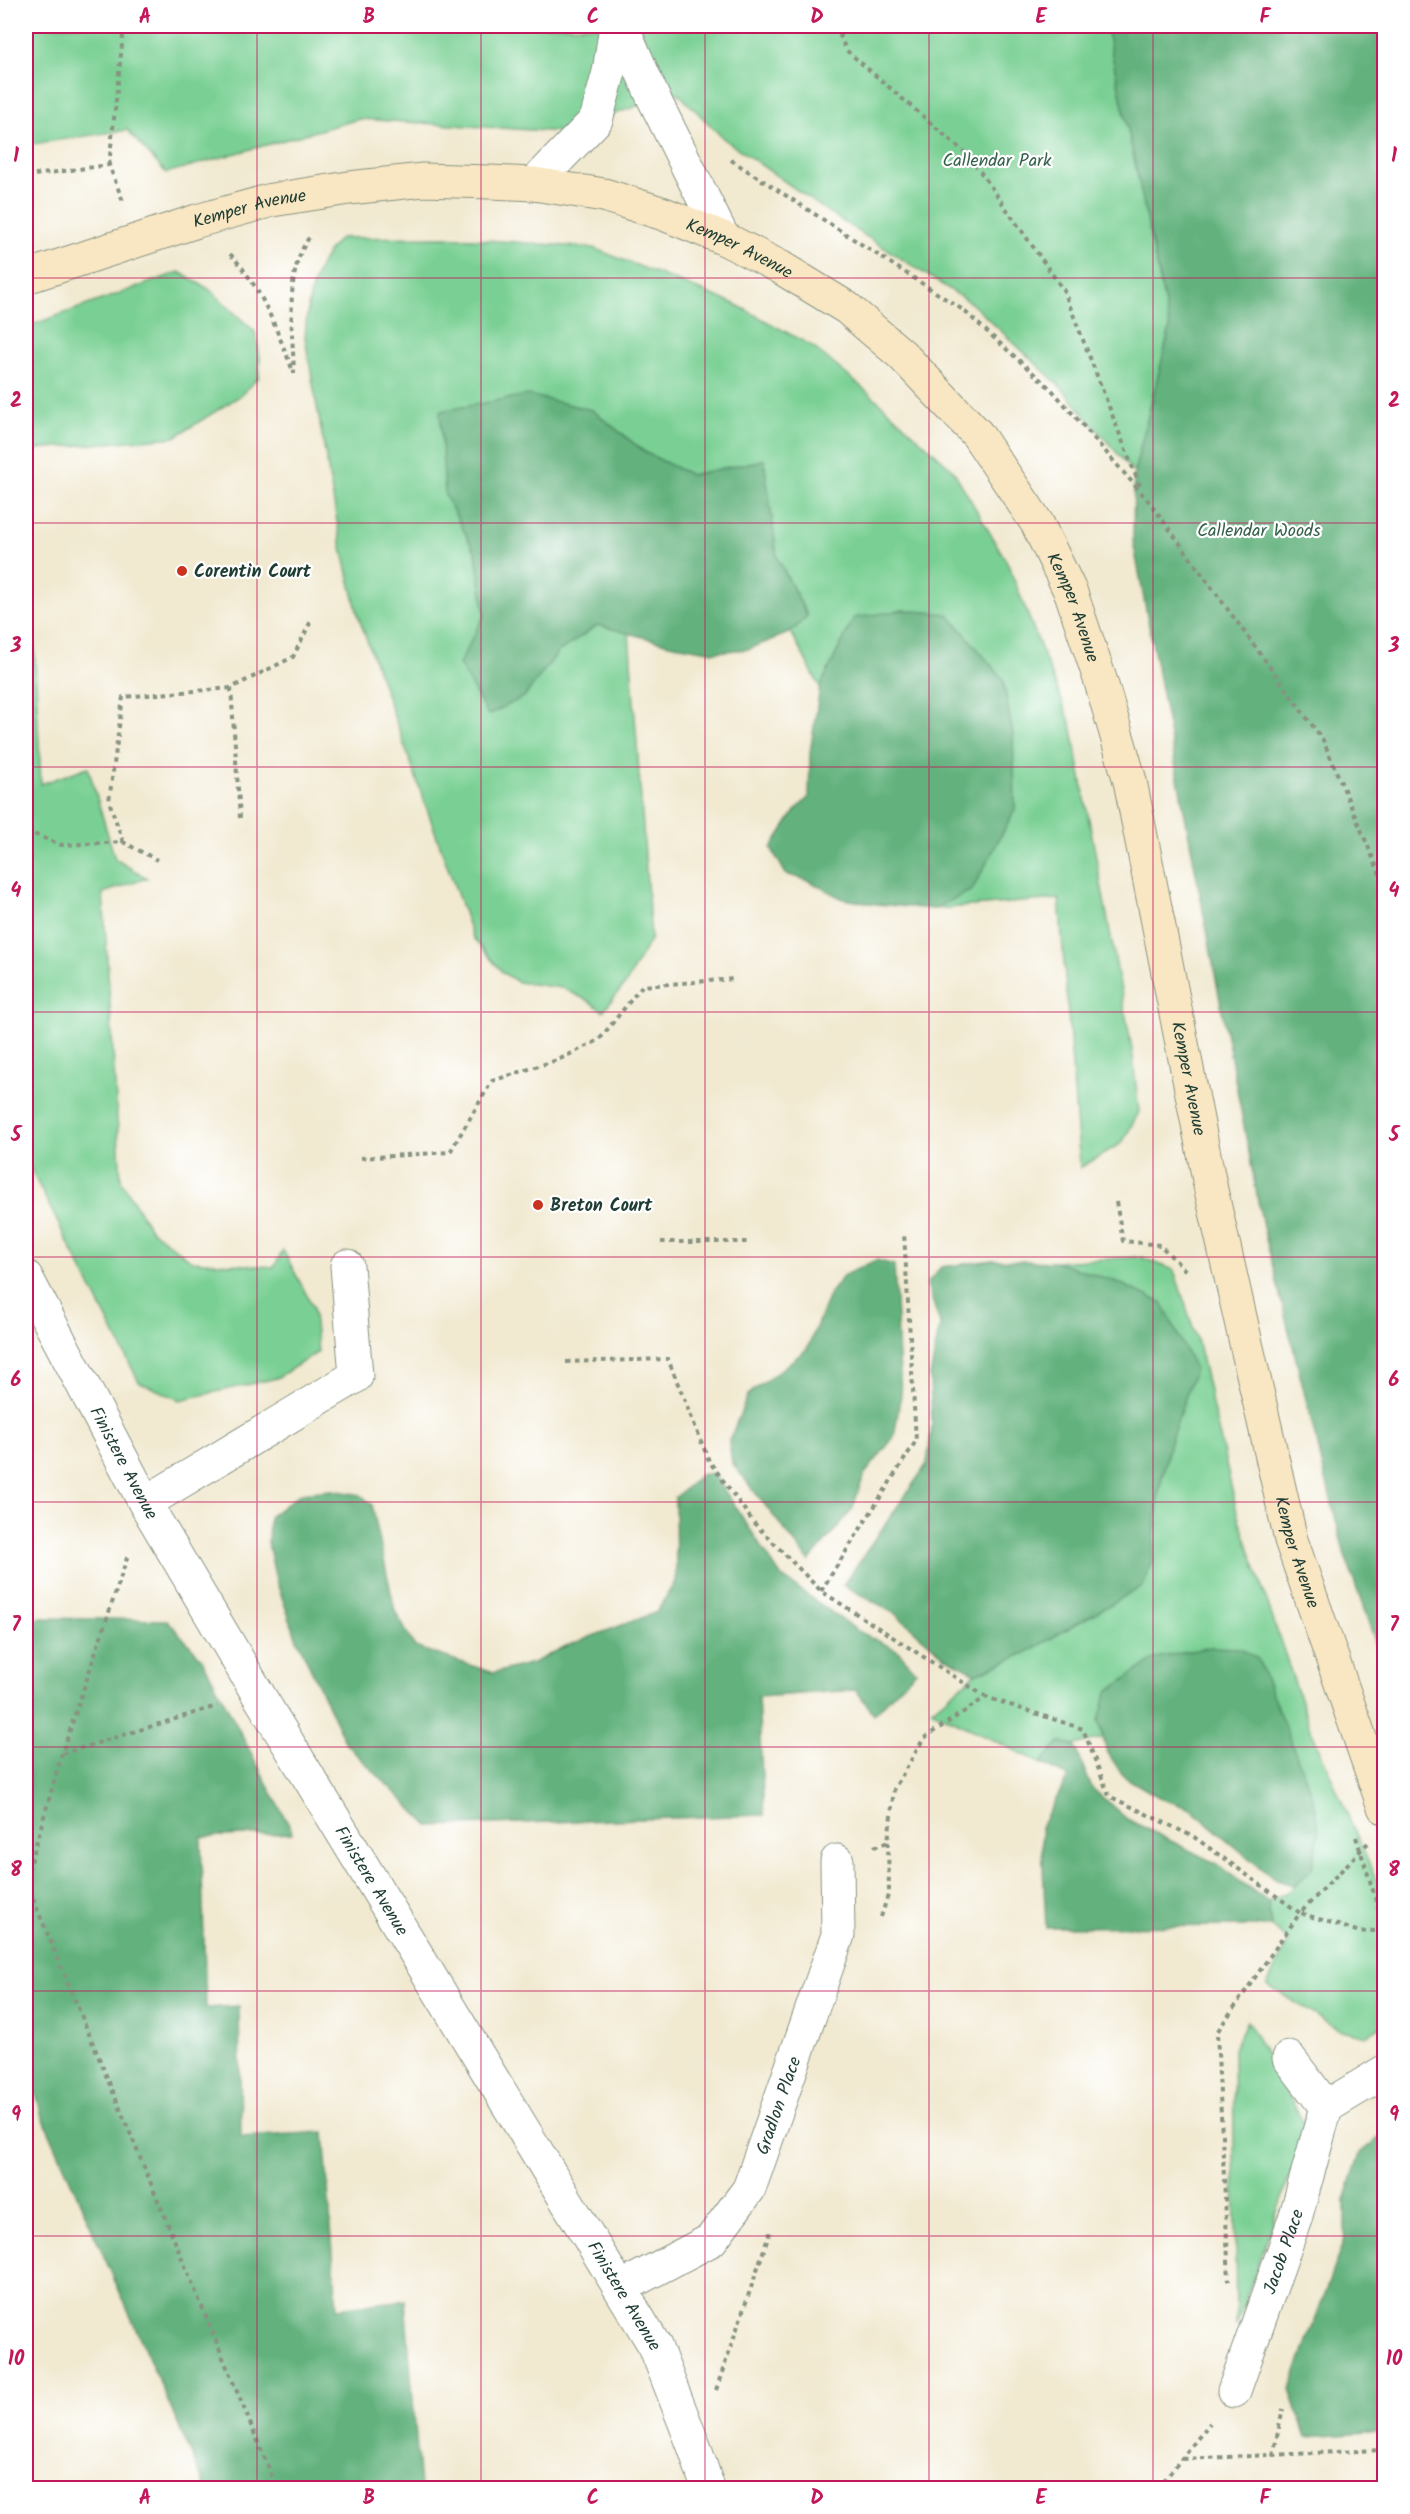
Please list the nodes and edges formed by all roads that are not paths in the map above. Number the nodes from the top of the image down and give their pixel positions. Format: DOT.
graph roads {
  1 [pos="616,26"];
  2 [pos="622,26"];
  3 [pos="534,184"];
  4 [pos="723,238"];
  5 [pos="26,278"];
  6 [pos="347,1266"];
  7 [pos="26,1277"];
  8 [pos="145,1503"];
  9 [pos="1384,1807"];
  10 [pos="837,1861"];
  11 [pos="1289,2058"];
  12 [pos="1384,2072"];
  13 [pos="1326,2107"];
  14 [pos="620,2288"];
  15 [pos="1234,2391"];
  16 [pos="708,2488"];
  1 -- 3 [label="street"];
  2 -- 4 [label="street"];
  3 -- 4 [label="street, Kemper Avenue"];
  3 -- 5 [label="street, Kemper Avenue"];
  4 -- 9 [label="street, Kemper Avenue"];
  6 -- 8 [label="street"];
  7 -- 8 [label="street, Finistere Avenue"];
  8 -- 14 [label="street, Finistere Avenue"];
  10 -- 14 [label="street, Gradlon Place"];
  11 -- 13 [label="street"];
  12 -- 13 [label="street"];
  13 -- 15 [label="street, Jacob Place"];
  14 -- 16 [label="street, Finistere Avenue"];
}
